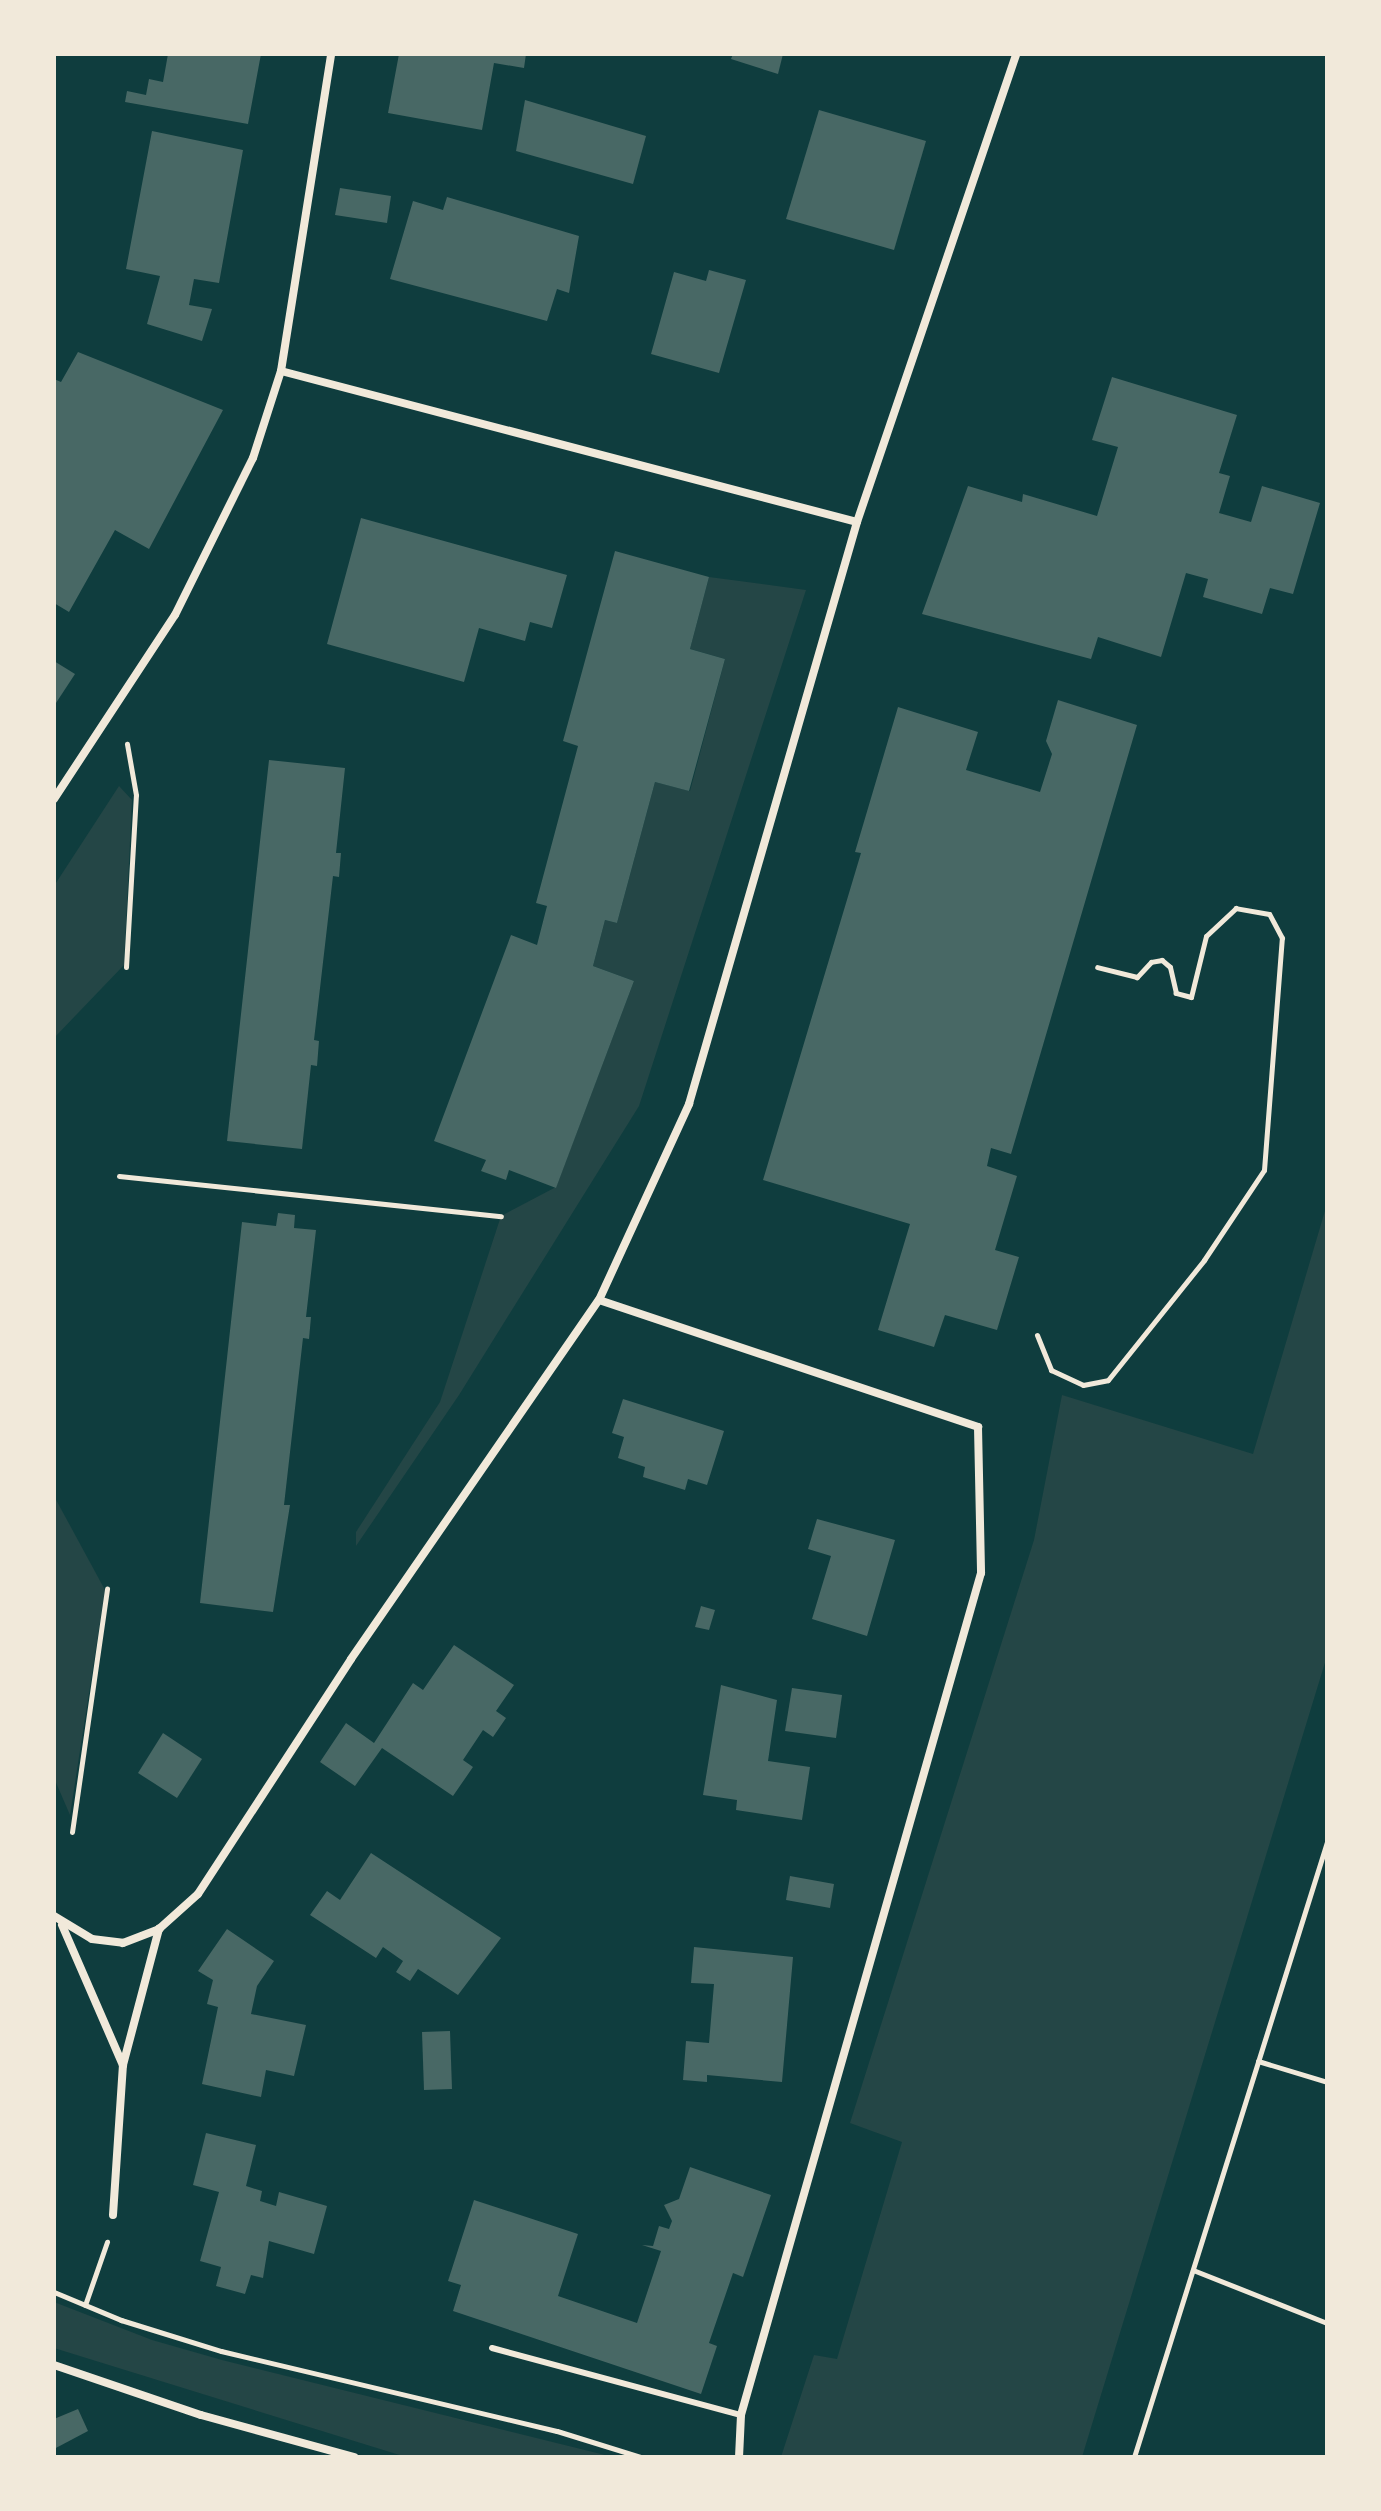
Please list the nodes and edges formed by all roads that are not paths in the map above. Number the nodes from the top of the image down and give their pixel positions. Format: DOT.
graph roads {
  1 [pos="331,54"];
  2 [pos="1016,54"];
  3 [pos="281,371"];
  4 [pos="857,522"];
  5 [pos="54,799"];
  6 [pos="599,1300"];
  7 [pos="54,1916"];
  8 [pos="62,1925"];
  9 [pos="159,1929"];
  10 [pos="123,2065"];
  11 [pos="113,2215"];
  12 [pos="492,2348"];
  13 [pos="54,2365"];
  14 [pos="741,2415"];
  15 [pos="354,2457"];
  16 [pos="739,2457"];
  1 -- 3 [label="street"];
  2 -- 4 [label="street"];
  3 -- 4 [label="street"];
  3 -- 5 [label="street"];
  4 -- 6 [label="street"];
  6 -- 9 [label="street"];
  6 -- 14 [label="street"];
  7 -- 8 [label="street"];
  8 -- 9 [label="street"];
  8 -- 10 [label="street"];
  9 -- 10 [label="street"];
  10 -- 11 [label="street"];
  12 -- 14 [label="lane"];
  13 -- 15 [label="street"];
  14 -- 16 [label="street"];
}
